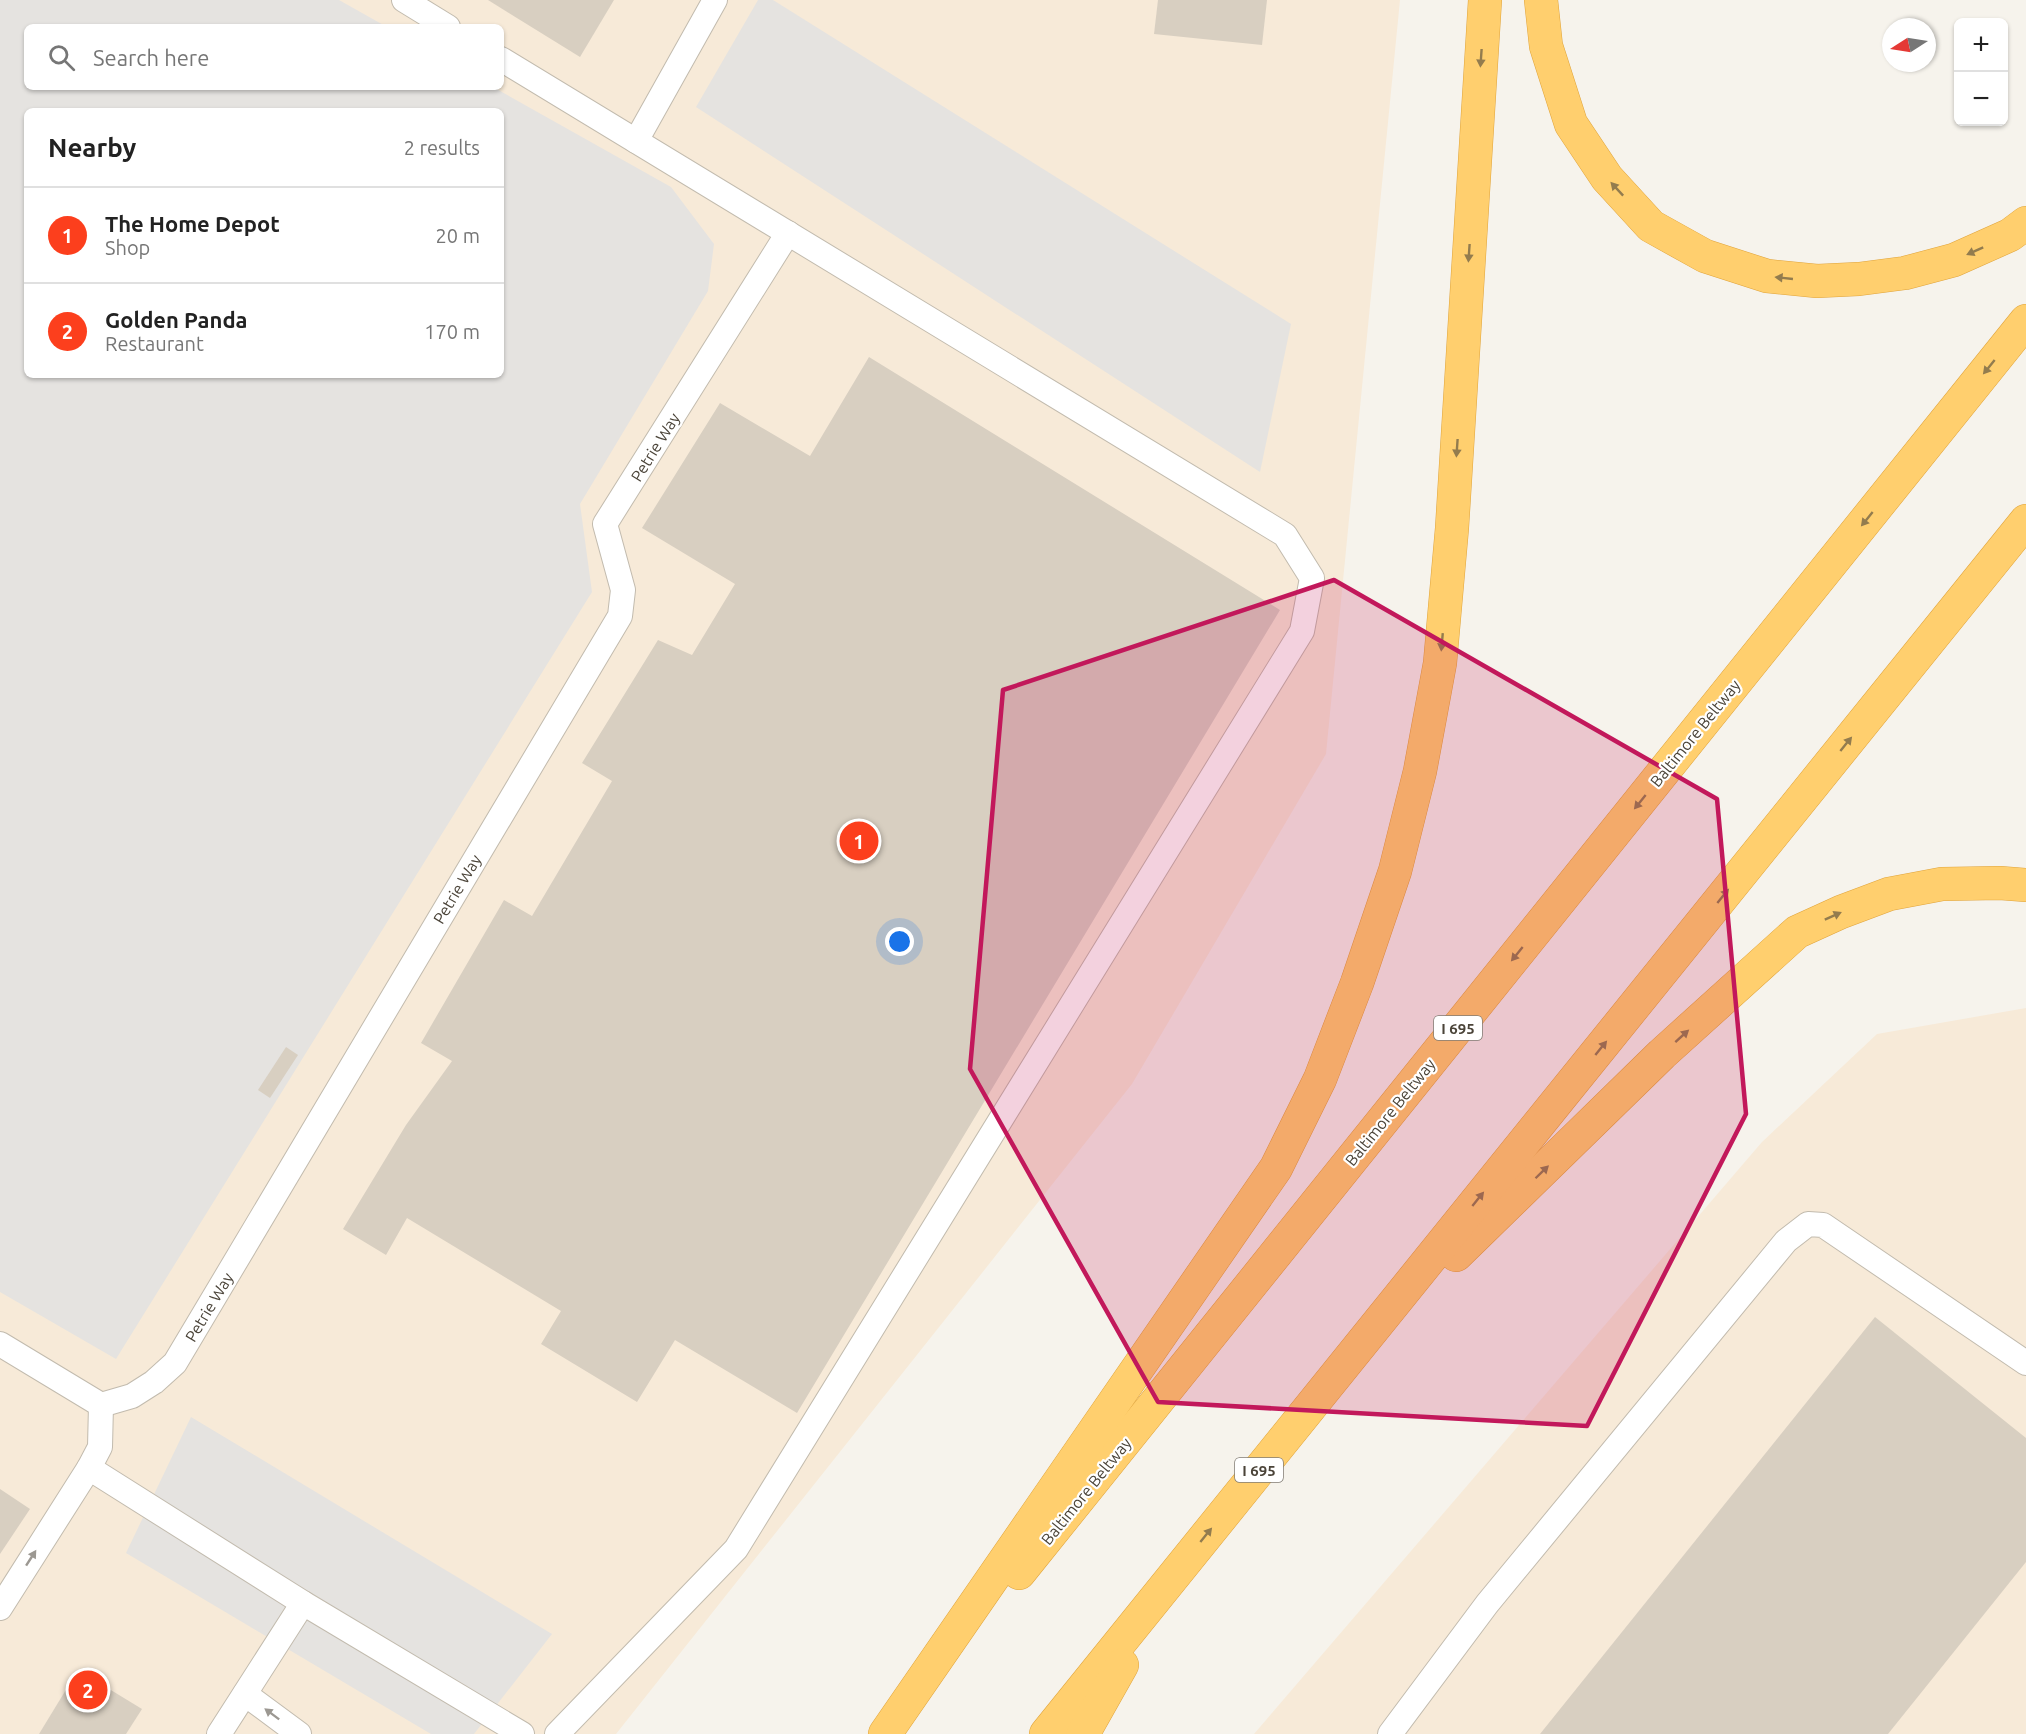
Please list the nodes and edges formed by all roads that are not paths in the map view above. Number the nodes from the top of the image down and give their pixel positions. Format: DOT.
graph roads {
  1 [pos="404,0"];
  2 [pos="715,0"];
  3 [pos="1485,0"];
  4 [pos="1541,0"];
  5 [pos="443,24"];
  6 [pos="504,61"];
  7 [pos="636,141"];
  8 [pos="2026,223"];
  9 [pos="788,233"];
  10 [pos="2026,321"];
  11 [pos="2026,520"];
  12 [pos="2026,885"];
  13 [pos="0,1344"];
  14 [pos="1350,1359"];
  15 [pos="2026,1363"];
  16 [pos="101,1405"];
  17 [pos="89,1468"];
  18 [pos="1169,1580"];
  19 [pos="303,1603"];
  20 [pos="0,1608"];
  21 [pos="245,1694"];
  22 [pos="219,1734"];
  23 [pos="298,1734"];
  24 [pos="522,1734"];
  25 [pos="558,1734"];
  26 [pos="885,1734"];
  27 [pos="890,1734"];
  28 [pos="1046,1734"];
  29 [pos="1083,1734"];
  30 [pos="1390,1734"];
  1 -- 5 [label="lane"];
  2 -- 7 [label="lane"];
  3 -- 26 [label="highway, one-way"];
  8 -- 4 [label="highway, one-way"];
  6 -- 7 [label="lane"];
  7 -- 9 [label="lane"];
  9 -- 16 [label="lane, Petrie Way"];
  9 -- 25 [label="lane"];
  10 -- 27 [label="highway, Baltimore Beltway / I 695, one-way"];
  14 -- 11 [label="highway, I 695, one-way"];
  14 -- 12 [label="highway, one-way"];
  13 -- 16 [label="lane"];
  18 -- 14 [label="highway, I 695, one-way"];
  15 -- 30 [label="lane"];
  16 -- 17 [label="lane"];
  17 -- 19 [label="lane"];
  20 -- 17 [label="lane, one-way"];
  18 -- 28 [label="highway, I 695"];
  18 -- 29 [label="highway"];
  19 -- 21 [label="lane"];
  19 -- 24 [label="lane"];
  21 -- 22 [label="lane"];
  23 -- 21 [label="lane, one-way"];
}
